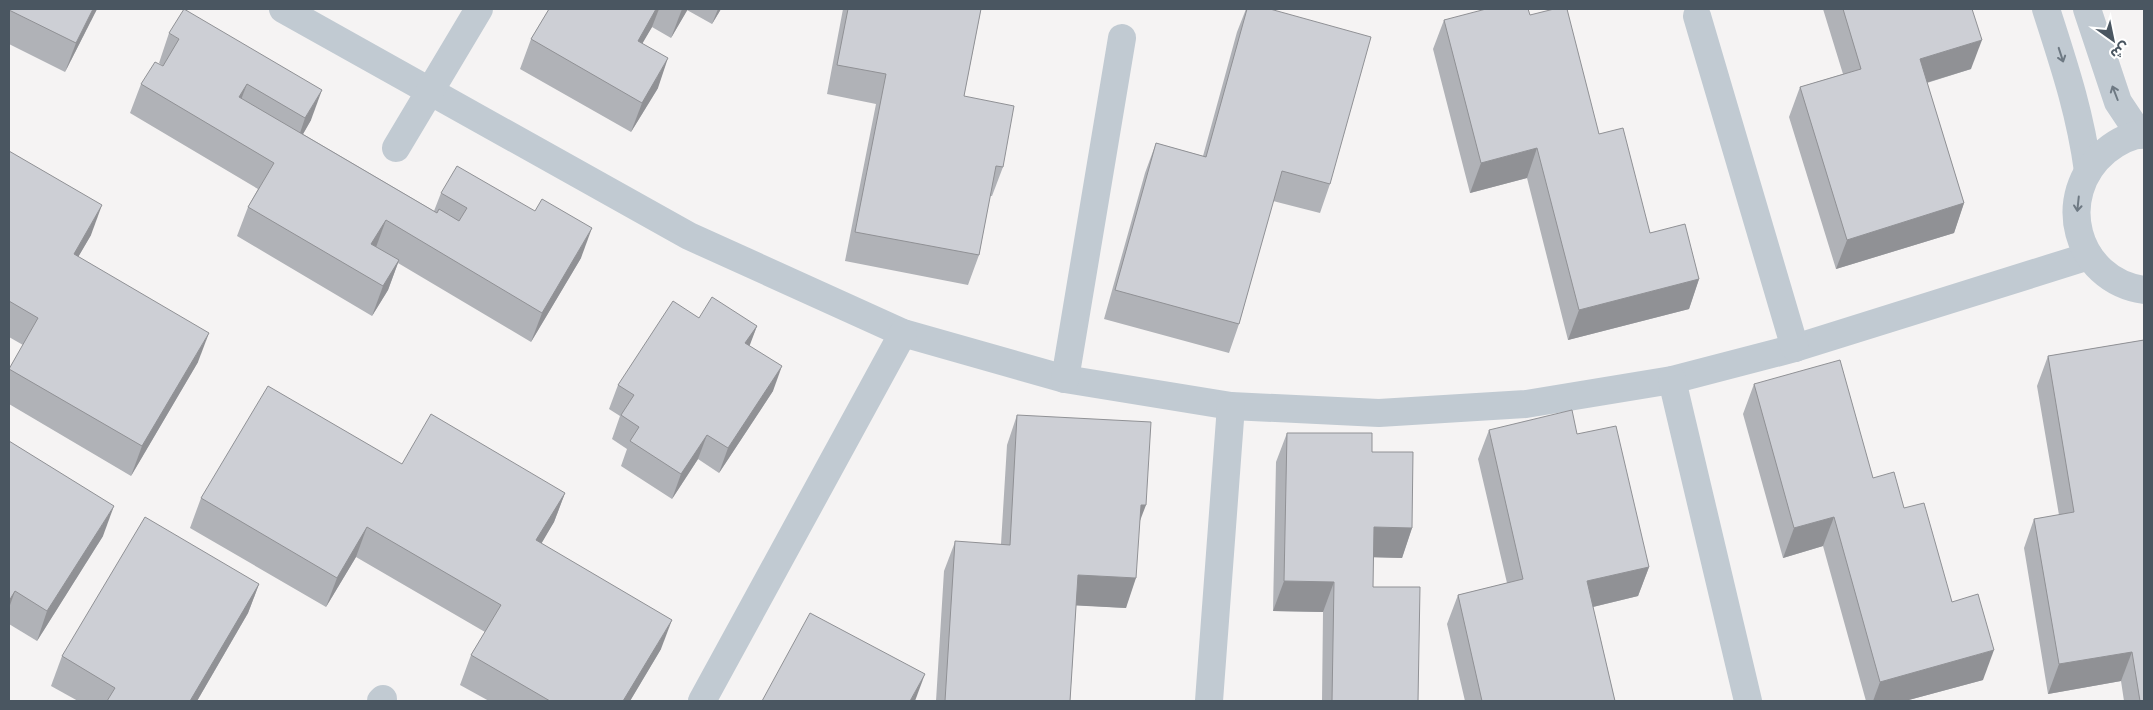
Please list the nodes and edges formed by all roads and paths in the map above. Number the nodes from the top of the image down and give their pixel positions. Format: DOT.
graph roads {
  1 [pos="283,9"];
  2 [pos="479,9"];
  3 [pos="2046,9"];
  4 [pos="2087,9"];
  5 [pos="1697,16"];
  6 [pos="1122,38"];
  7 [pos="430,92"];
  8 [pos="2142,134"];
  9 [pos="396,148"];
  10 [pos="2088,171"];
  11 [pos="2089,256"];
  12 [pos="2144,290"];
  13 [pos="903,333"];
  14 [pos="1796,348"];
  15 [pos="1065,379"];
  16 [pos="1672,380"];
  17 [pos="1231,406"];
  18 [pos="702,701"];
  19 [pos="1208,701"];
  20 [pos="1748,701"];
  1 -- 7 [label="street"];
  2 -- 7 [label="street"];
  3 -- 10 [label="street, one-way"];
  8 -- 4 [label="street, one-way"];
  5 -- 14 [label="street"];
  6 -- 15 [label="street"];
  7 -- 9 [label="street"];
  7 -- 13 [label="street"];
  8 -- 10 [label="street"];
  10 -- 11 [label="street, one-way"];
  11 -- 12 [label="street"];
  11 -- 14 [label="street"];
  13 -- 15 [label="street"];
  13 -- 18 [label="street"];
  14 -- 16 [label="street"];
  15 -- 17 [label="street"];
  16 -- 17 [label="street"];
  16 -- 20 [label="street"];
  17 -- 19 [label="street"];
}
